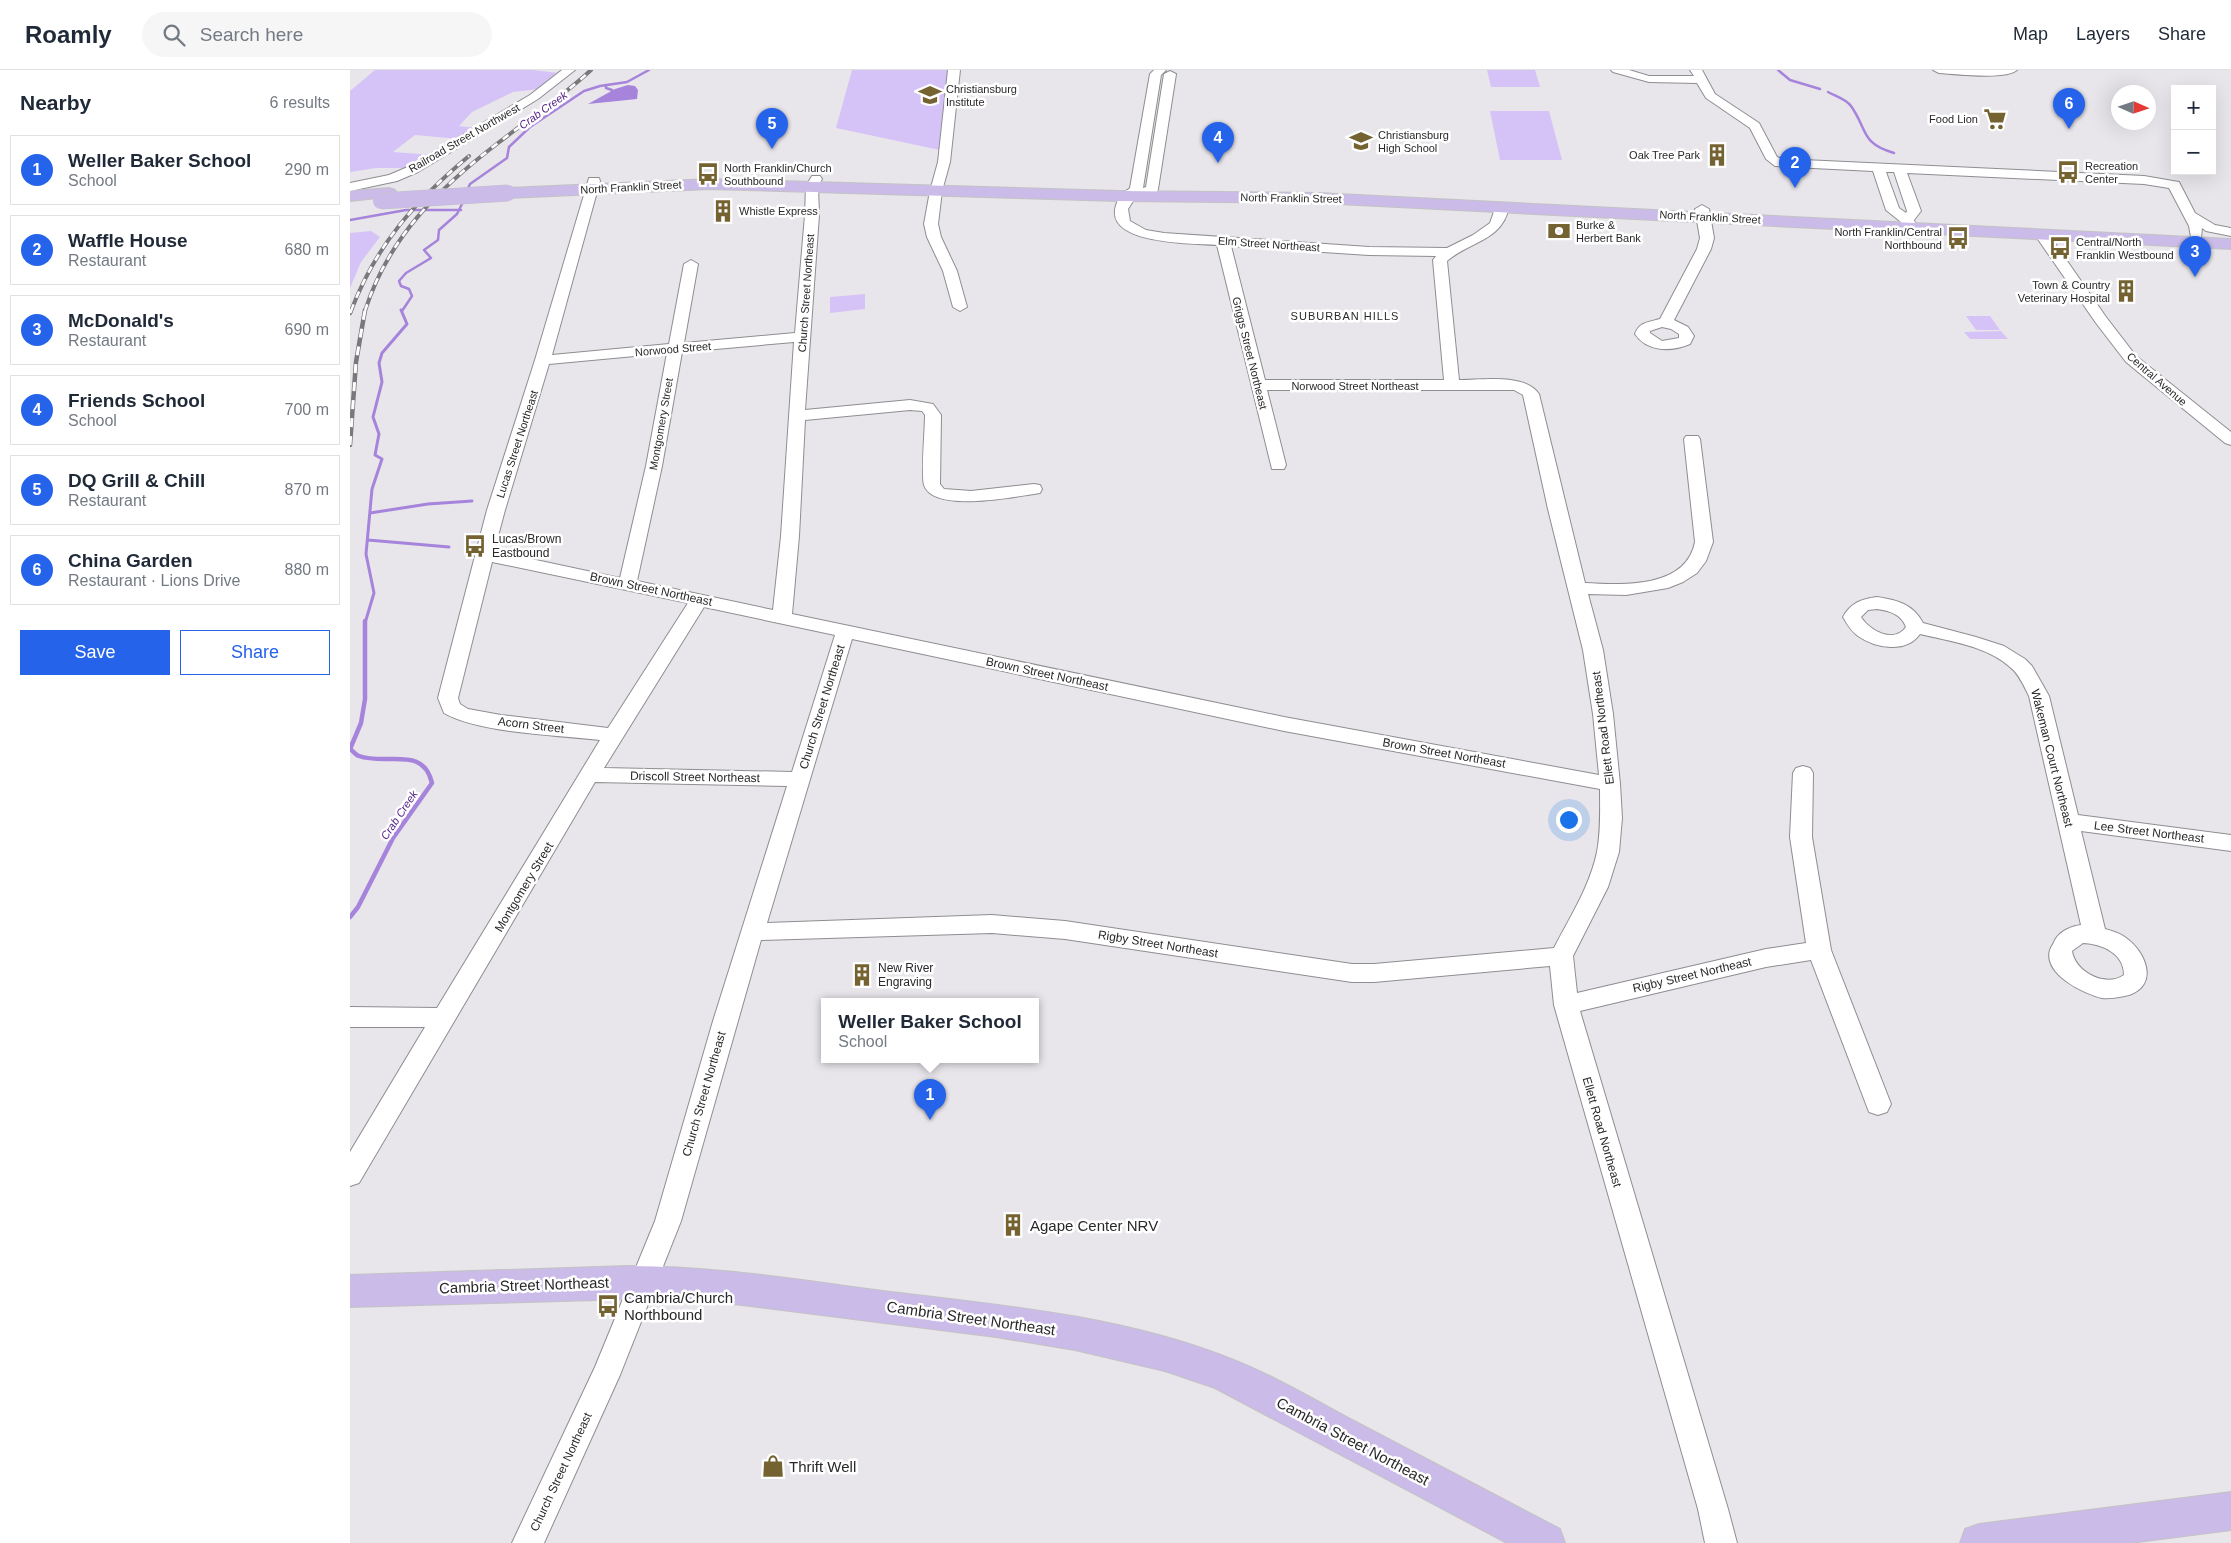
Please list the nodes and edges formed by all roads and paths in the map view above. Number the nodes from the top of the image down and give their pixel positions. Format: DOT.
graph roads {
  1 [pos="569,70"];
  2 [pos="954,70"];
  3 [pos="1160,70"];
  4 [pos="1166,70"];
  5 [pos="1617,70"];
  6 [pos="1939,70"];
  7 [pos="2011,70"];
  8 [pos="1699,75"];
  9 [pos="1879,169"];
  10 [pos="1899,169"];
  11 [pos="814,183"];
  12 [pos="593,185"];
  13 [pos="350,187"];
  14 [pos="938,187"];
  15 [pos="1139,191"];
  16 [pos="350,196"];
  17 [pos="385,197"];
  18 [pos="350,203"];
  19 [pos="1502,206"];
  20 [pos="1703,213"];
  21 [pos="2192,216"];
  22 [pos="1909,224"];
  23 [pos="2231,233"];
  24 [pos="2042,235"];
  25 [pos="2201,238"];
  26 [pos="2231,239"];
  27 [pos="1223,240"];
  28 [pos="2231,244"];
  29 [pos="1447,252"];
  30 [pos="691,264"];
  31 [pos="960,307"];
  32 [pos="1665,323"];
  33 [pos="802,337"];
  34 [pos="674,349"];
  35 [pos="543,360"];
  36 [pos="1258,385"];
  37 [pos="1452,385"];
  38 [pos="798,416"];
  39 [pos="1692,439"];
  40 [pos="2231,440"];
  41 [pos="1278,466"];
  42 [pos="1034,489"];
  43 [pos="486,554"];
  44 [pos="628,583"];
  45 [pos="1577,588"];
  46 [pos="699,600"];
  47 [pos="782,617"];
  48 [pos="1915,627"];
  49 [pos="845,632"];
  50 [pos="451,708"];
  51 [pos="613,735"];
  52 [pos="1803,773"];
  53 [pos="590,775"];
  54 [pos="800,779"];
  55 [pos="1610,784"];
  56 [pos="2067,822"];
  57 [pos="2231,843"];
  58 [pos="753,932"];
  59 [pos="2095,934"];
  60 [pos="1819,950"];
  61 [pos="1561,956"];
  62 [pos="1566,1005"];
  63 [pos="350,1017"];
  64 [pos="444,1018"];
  65 [pos="1878,1104"];
  66 [pos="350,1175"];
  67 [pos="645,1282"];
  68 [pos="350,1291"];
  69 [pos="2231,1511"];
  70 [pos="2132,1534"];
  71 [pos="528,1543"];
  72 [pos="1546,1543"];
  73 [pos="1721,1543"];
  74 [pos="1979,1543"];
  1 -- 13 [label="street, Railroad Street Northwest"];
  2 -- 14 [label="street"];
  3 -- 15 [label="street"];
  4 -- 15 [label="street"];
  5 -- 8 [label="street"];
  6 -- 7 [label="street"];
  8 -- 9 [label="street"];
  9 -- 10 [label="street"];
  9 -- 22 [label="street"];
  10 -- 21 [label="street"];
  10 -- 22 [label="street"];
  11 -- 12 [label="main road, North Franklin Street"];
  11 -- 14 [label="main road, North Franklin Street"];
  11 -- 33 [label="street, Church Street Northeast"];
  12 -- 17 [label="main road, North Franklin Street, bridge"];
  12 -- 35 [label="street, Lucas Street Northeast"];
  14 -- 15 [label="main road, North Franklin Street"];
  14 -- 31 [label="street"];
  15 -- 19 [label="main road, North Franklin Street"];
  15 -- 20 [label="main road, North Franklin Street"];
  15 -- 27 [label="street, Elm Street Northeast"];
  16 -- 17 [label="main road, North Franklin Street"];
  17 -- 18 [label="main road, North Franklin Street"];
  19 -- 20 [label="main road, North Franklin Street"];
  19 -- 29 [label="street"];
  20 -- 22 [label="main road, North Franklin Street"];
  20 -- 32 [label="street"];
  21 -- 23 [label="street"];
  21 -- 25 [label="street"];
  22 -- 24 [label="main road, North Franklin Street"];
  22 -- 25 [label="main road, North Franklin Street"];
  23 -- 25 [label="main road, North Franklin Street"];
  24 -- 25 [label="main road, North Franklin Street"];
  24 -- 40 [label="street, Central Avenue"];
  25 -- 26 [label="main road"];
  25 -- 28 [label="main road, North Franklin Street"];
  27 -- 29 [label="street, Elm Street Northeast"];
  27 -- 36 [label="street, Griggs Street Northeast"];
  29 -- 37 [label="street"];
  30 -- 34 [label="street, Montgomery Street"];
  33 -- 34 [label="street, Norwood Street"];
  33 -- 38 [label="street, Church Street Northeast"];
  34 -- 35 [label="street, Norwood Street"];
  34 -- 44 [label="street, Montgomery Street"];
  35 -- 43 [label="street, Lucas Street Northeast"];
  36 -- 37 [label="street, Norwood Street Northeast"];
  36 -- 41 [label="street, Griggs Street Northeast"];
  37 -- 45 [label="street, Ellett Road Northeast"];
  38 -- 42 [label="street"];
  38 -- 47 [label="street, Church Street Northeast"];
  39 -- 45 [label="street"];
  43 -- 44 [label="street, Brown Street Northeast"];
  43 -- 50 [label="street, Lucas Street Northeast"];
  44 -- 46 [label="street, Brown Street Northeast"];
  45 -- 55 [label="street, Ellett Road Northeast"];
  46 -- 47 [label="street, Brown Street Northeast"];
  46 -- 51 [label="street, Montgomery Street"];
  47 -- 49 [label="street, Brown Street Northeast"];
  48 -- 56 [label="street, Wakeman Court Northeast"];
  49 -- 54 [label="street, Church Street Northeast"];
  49 -- 55 [label="street, Brown Street Northeast"];
  50 -- 51 [label="street, Acorn Street"];
  51 -- 53 [label="street, Montgomery Street"];
  52 -- 60 [label="street"];
  53 -- 54 [label="street, Driscoll Street Northeast"];
  53 -- 64 [label="street, Montgomery Street"];
  54 -- 58 [label="street, Church Street Northeast"];
  55 -- 61 [label="street, Ellett Road Northeast"];
  56 -- 57 [label="street, Lee Street Northeast"];
  56 -- 59 [label="street, Wakeman Court Northeast"];
  58 -- 61 [label="street, Rigby Street Northeast"];
  58 -- 67 [label="street, Church Street Northeast"];
  60 -- 62 [label="street, Rigby Street Northeast"];
  60 -- 65 [label="street"];
  61 -- 62 [label="street, Ellett Road Northeast"];
  62 -- 73 [label="street, Ellett Road Northeast"];
  63 -- 64 [label="street"];
  64 -- 66 [label="street, Montgomery Street"];
  67 -- 68 [label="main road, Cambria Street Northeast"];
  67 -- 71 [label="street, Church Street Northeast"];
  67 -- 72 [label="main road, Cambria Street Northeast"];
  69 -- 70 [label="main road"];
  70 -- 74 [label="main road"];
}
